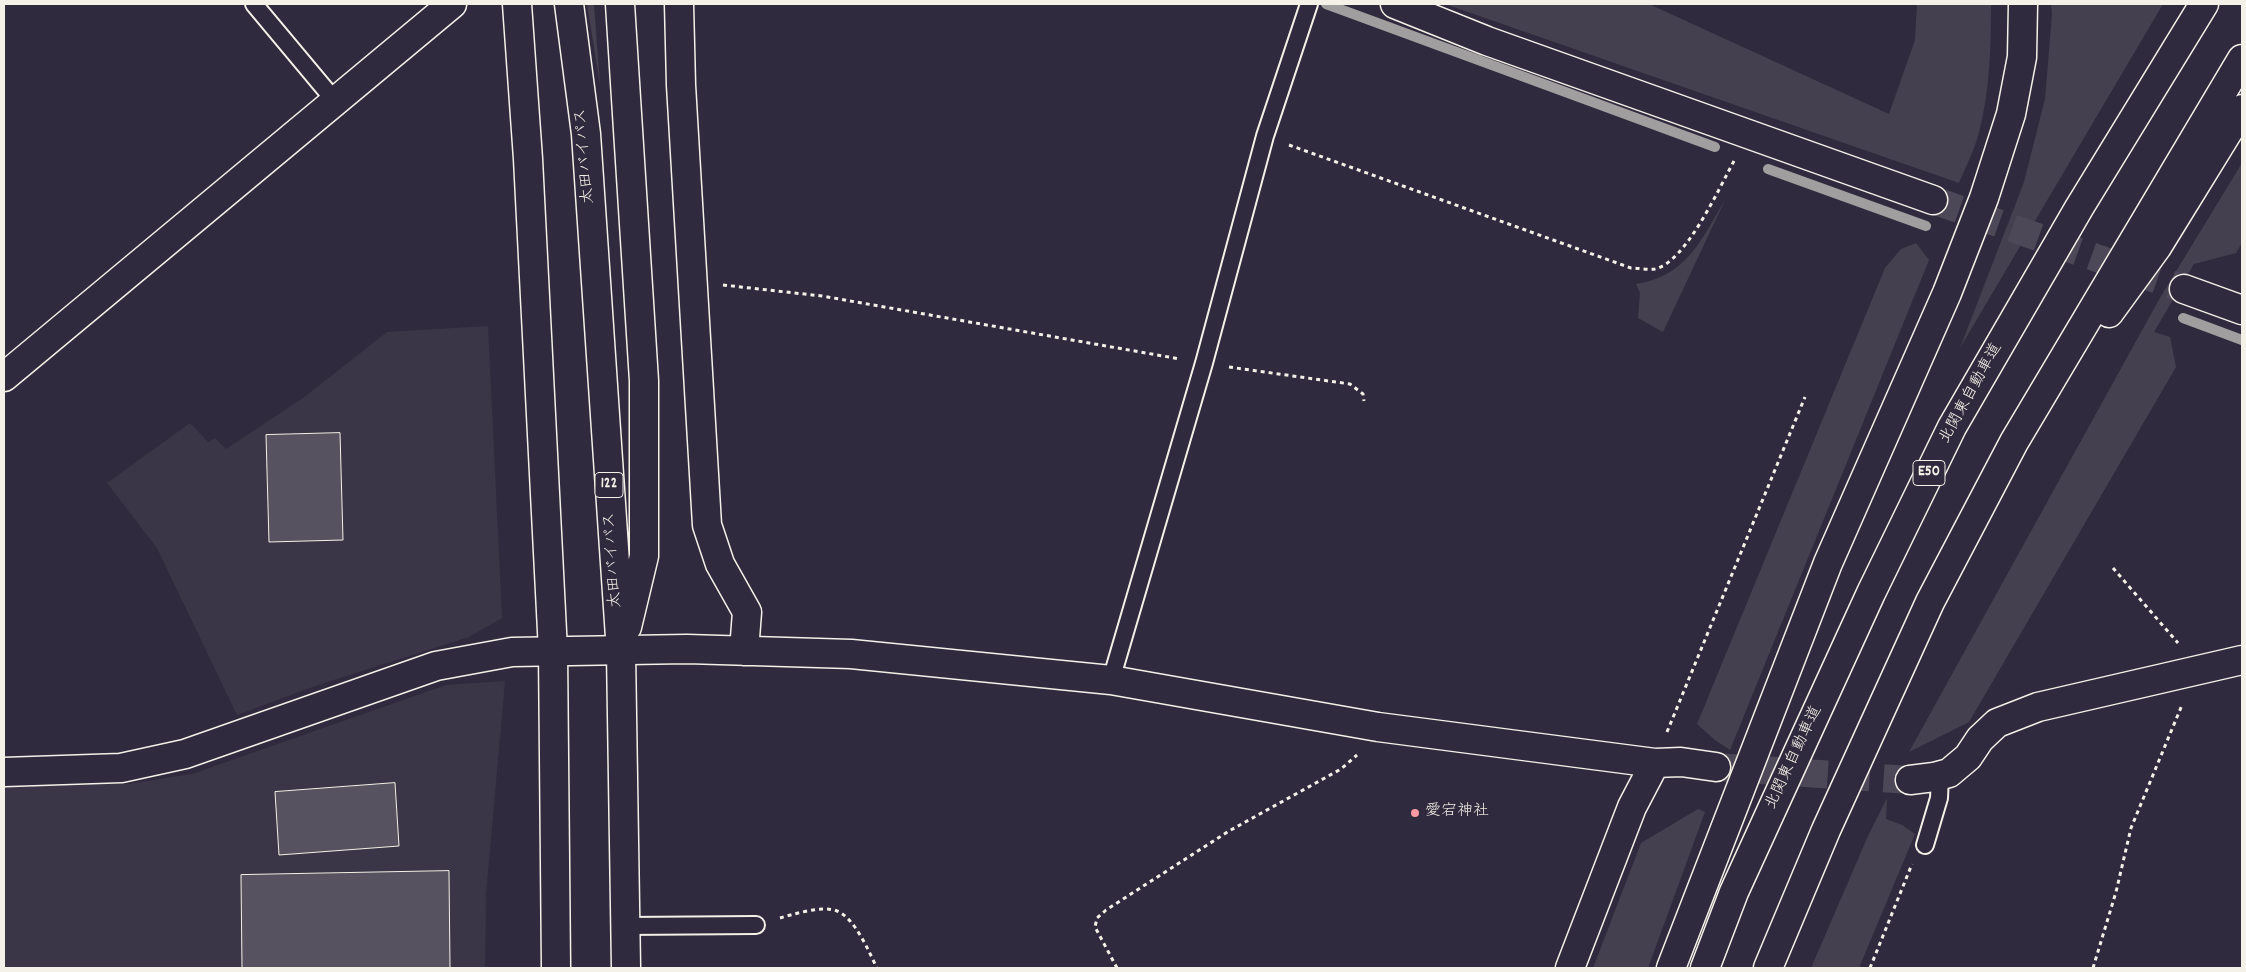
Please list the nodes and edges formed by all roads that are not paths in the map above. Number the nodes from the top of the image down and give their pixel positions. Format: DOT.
graph roads {
  1 [pos="254,4"];
  2 [pos="452,4"];
  3 [pos="517,4"];
  4 [pos="570,4"];
  5 [pos="620,4"];
  6 [pos="679,4"];
  7 [pos="1309,4"];
  8 [pos="1395,4"];
  9 [pos="2023,4"];
  10 [pos="2204,4"];
  11 [pos="2242,59"];
  12 [pos="335,101"];
  13 [pos="2242,109"];
  14 [pos="1933,200"];
  15 [pos="2184,289"];
  16 [pos="2242,310"];
  17 [pos="4,377"];
  18 [pos="2014,442"];
  19 [pos="553,651"];
  20 [pos="744,651"];
  21 [pos="621,652"];
  22 [pos="2242,660"];
  23 [pos="1111,680"];
  24 [pos="1655,763"];
  25 [pos="1716,767"];
  26 [pos="4,772"];
  27 [pos="1940,776"];
  28 [pos="1910,780"];
  29 [pos="1925,844"];
  30 [pos="756,924"];
  31 [pos="625,926"];
  32 [pos="556,968"];
  33 [pos="626,968"];
  34 [pos="1570,968"];
  35 [pos="1672,968"];
  36 [pos="1705,968"];
  37 [pos="1768,968"];
  1 -- 12 [label="lane"];
  2 -- 12 [label="main road"];
  3 -- 19 [label="main road"];
  4 -- 21 [label="main road, 太田バイパス / 122"];
  5 -- 21 [label="main road"];
  6 -- 20 [label="main road"];
  7 -- 23 [label="lane"];
  8 -- 14 [label="main road"];
  9 -- 35 [label="main road"];
  10 -- 36 [label="main road, 北関東自動車道 / E50"];
  11 -- 18 [label="main road"];
  12 -- 17 [label="main road"];
  13 -- 18 [label="main road"];
  15 -- 16 [label="main road"];
  18 -- 37 [label="main road"];
  19 -- 21 [label="main road"];
  19 -- 26 [label="main road"];
  19 -- 32 [label="main road"];
  20 -- 21 [label="main road"];
  20 -- 23 [label="main road"];
  21 -- 31 [label="main road, 太田バイパス / 122"];
  22 -- 27 [label="main road"];
  23 -- 24 [label="main road"];
  24 -- 25 [label="main road"];
  24 -- 34 [label="main road"];
  27 -- 28 [label="main road"];
  27 -- 29 [label="lane"];
  30 -- 31 [label="lane"];
  31 -- 33 [label="main road, 太田バイパス / 122"];
}
